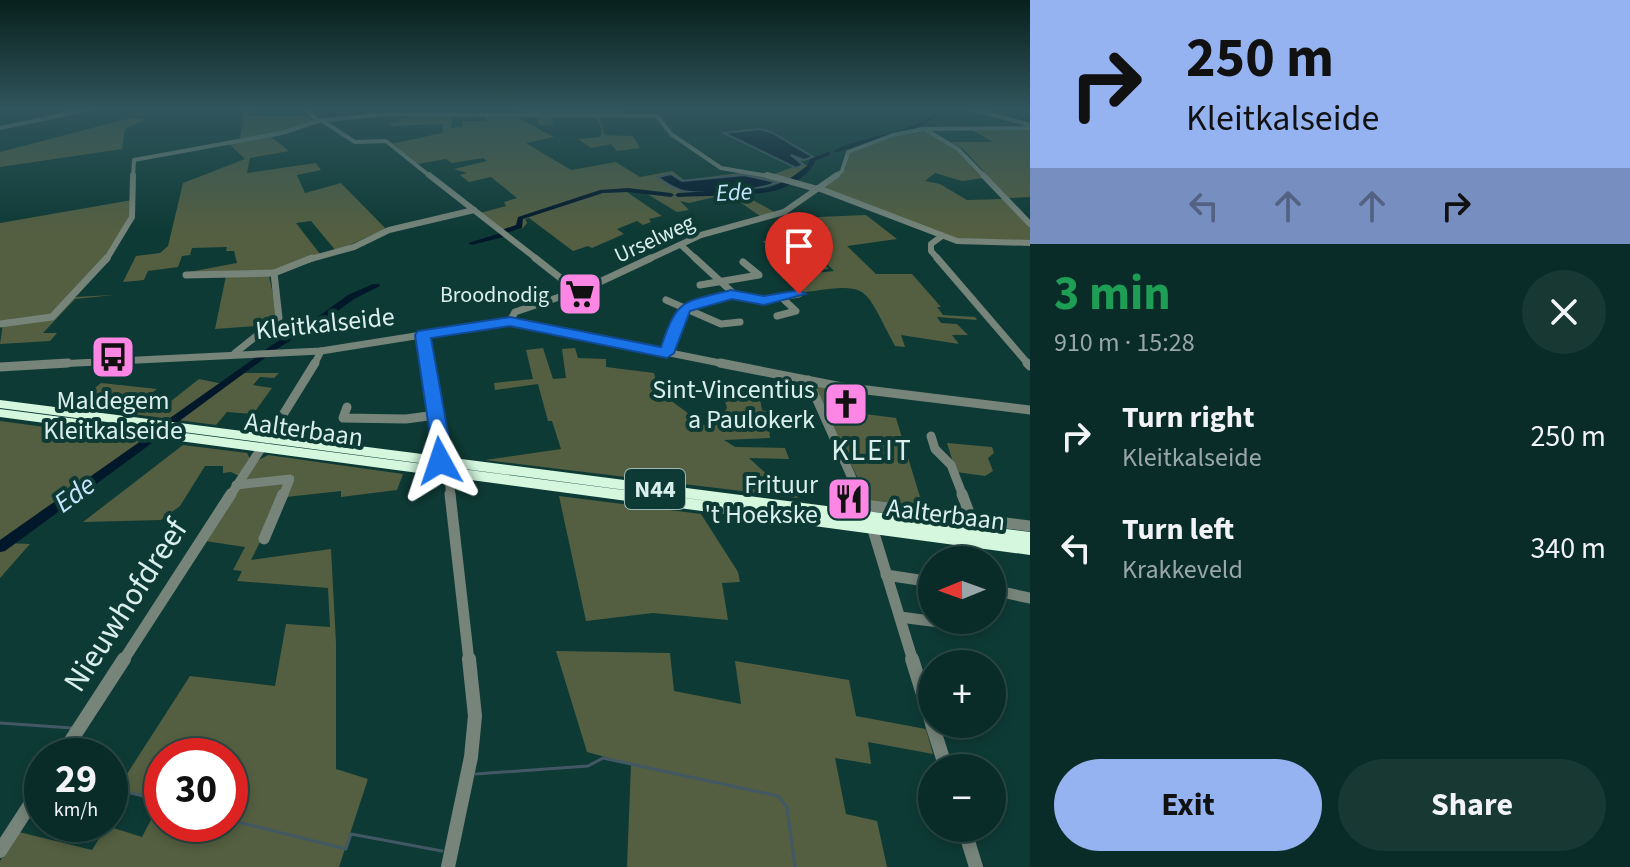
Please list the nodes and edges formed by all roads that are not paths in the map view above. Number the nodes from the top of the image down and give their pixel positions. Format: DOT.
graph roads {
  1 [pos="183,149"];
  2 [pos="394,149"];
  3 [pos="693,149"];
  4 [pos="855,149"];
  5 [pos="958,149"];
  6 [pos="818,189"];
  7 [pos="474,210"];
  8 [pos="1030,224"];
  9 [pos="942,236"];
  10 [pos="1030,243"];
  11 [pos="681,245"];
  12 [pos="743,262"];
  13 [pos="274,273"];
  14 [pos="186,275"];
  15 [pos="721,281"];
  16 [pos="700,285"];
  17 [pos="577,291"];
  18 [pos="799,294"];
  19 [pos="731,295"];
  20 [pos="781,297"];
  21 [pos="666,300"];
  22 [pos="685,308"];
  23 [pos="777,316"];
  24 [pos="510,321"];
  25 [pos="740,322"];
  26 [pos="0,324"];
  27 [pos="423,335"];
  28 [pos="321,351"];
  29 [pos="235,353"];
  30 [pos="667,353"];
  31 [pos="1030,366"];
  32 [pos="0,367"];
  33 [pos="808,380"];
  34 [pos="0,404"];
  35 [pos="347,407"];
  36 [pos="1028,412"];
  37 [pos="0,413"];
  38 [pos="436,415"];
  39 [pos="931,436"];
  40 [pos="265,443"];
  41 [pos="444,467"];
  42 [pos="236,485"];
  43 [pos="868,517"];
  44 [pos="971,518"];
  45 [pos="1030,526"];
  46 [pos="1030,538"];
  47 [pos="264,539"];
  48 [pos="1030,549"];
  49 [pos="886,575"];
  50 [pos="918,580"];
  51 [pos="1006,594"];
  52 [pos="1029,601"];
  53 [pos="900,617"];
  54 [pos="918,619"];
  55 [pos="918,677"];
  56 [pos="73,738"];
  57 [pos="24,814"];
  58 [pos="968,842"];
  59 [pos="0,851"];
  60 [pos="448,867"];
  61 [pos="976,867"];
  1 -- 26 [label="street"];
  2 -- 7 [label="street"];
  3 -- 6 [label="street"];
  4 -- 6 [label="street, Urselweg"];
  5 -- 8 [label="street"];
  6 -- 9 [label="street"];
  6 -- 11 [label="street, Urselweg"];
  7 -- 13 [label="street"];
  7 -- 17 [label="street"];
  9 -- 10 [label="street"];
  9 -- 31 [label="street"];
  11 -- 15 [label="street"];
  11 -- 17 [label="street, Urselweg"];
  12 -- 15 [label="street"];
  13 -- 14 [label="street"];
  13 -- 29 [label="street"];
  15 -- 16 [label="street"];
  15 -- 19 [label="street"];
  17 -- 24 [label="street, Urselweg"];
  18 -- 20 [label="street"];
  19 -- 20 [label="street"];
  19 -- 22 [label="street"];
  20 -- 23 [label="street"];
  21 -- 22 [label="street"];
  22 -- 25 [label="street"];
  22 -- 30 [label="street"];
  24 -- 27 [label="street, Kleitkalseide"];
  24 -- 30 [label="street, Kleitkalseide"];
  27 -- 28 [label="street, Kleitkalseide"];
  27 -- 38 [label="street"];
  28 -- 29 [label="street, Kleitkalseide"];
  28 -- 40 [label="street, Nieuwhofdreef"];
  29 -- 32 [label="street, Kleitkalseide"];
  30 -- 33 [label="street, Kleitkalseide"];
  33 -- 36 [label="street, Kleitkalseide"];
  33 -- 43 [label="street"];
  34 -- 40 [label="highway, Aalterbaan / N44"];
  35 -- 38 [label="street"];
  37 -- 40 [label="highway, Aalterbaan / N44"];
  38 -- 41 [label="street"];
  39 -- 44 [label="street"];
  40 -- 41 [label="highway, Aalterbaan / N44"];
  40 -- 42 [label="street, Nieuwhofdreef"];
  41 -- 43 [label="highway, Aalterbaan / N44"];
  41 -- 60 [label="street"];
  42 -- 47 [label="street"];
  42 -- 56 [label="street, Nieuwhofdreef"];
  43 -- 44 [label="street, Aalterbaan"];
  43 -- 46 [label="highway, Aalterbaan / N44"];
  43 -- 48 [label="highway, Aalterbaan / N44"];
  43 -- 49 [label="street"];
  44 -- 45 [label="street, Aalterbaan"];
  49 -- 50 [label="street"];
  49 -- 53 [label="street"];
  51 -- 52 [label="street"];
  53 -- 54 [label="street"];
  53 -- 55 [label="street"];
  57 -- 59 [label="street"];
  58 -- 61 [label="street"];
}
